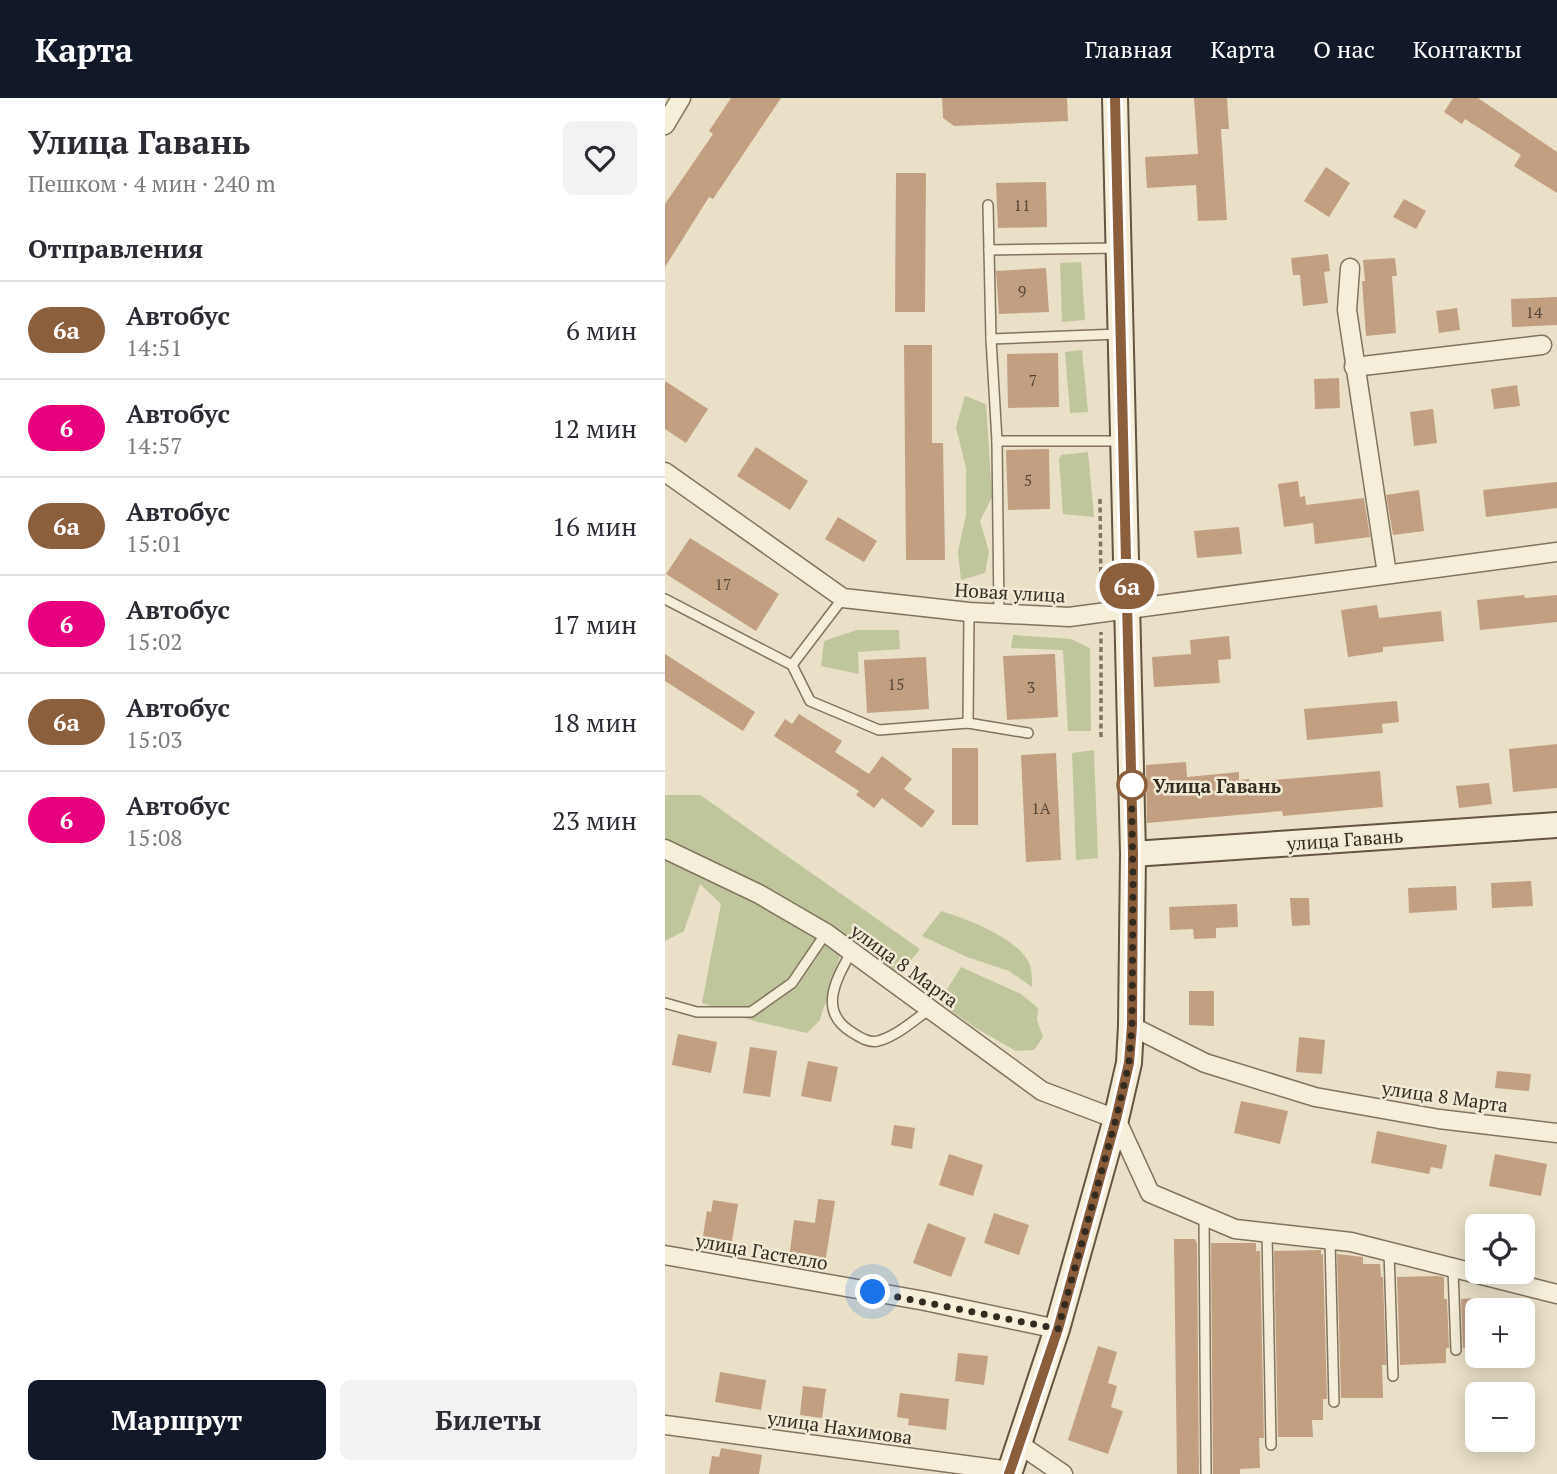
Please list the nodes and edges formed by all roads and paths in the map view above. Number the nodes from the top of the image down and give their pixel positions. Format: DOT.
graph roads {
  1 [pos="681,98"];
  2 [pos="1115,98"];
  3 [pos="665,125"];
  4 [pos="988,205"];
  5 [pos="1119,248"];
  6 [pos="989,250"];
  7 [pos="1350,268"];
  8 [pos="1121,333"];
  9 [pos="991,339"];
  10 [pos="1542,345"];
  11 [pos="1354,367"];
  12 [pos="997,441"];
  13 [pos="1124,441"];
  14 [pos="665,472"];
  15 [pos="1557,552"];
  16 [pos="1387,574"];
  17 [pos="843,598"];
  18 [pos="665,599"];
  19 [pos="1127,611"];
  20 [pos="969,612"];
  21 [pos="999,614"];
  22 [pos="792,665"];
  23 [pos="968,723"];
  24 [pos="1028,733"];
  25 [pos="1557,825"];
  26 [pos="665,849"];
  27 [pos="1133,854"];
  28 [pos="826,933"];
  29 [pos="851,951"];
  30 [pos="665,1003"];
  31 [pos="930,1009"];
  32 [pos="1132,1026"];
  33 [pos="1116,1119"];
  34 [pos="1557,1133"];
  35 [pos="1204,1216"];
  36 [pos="1268,1233"];
  37 [pos="1330,1240"];
  38 [pos="1388,1251"];
  39 [pos="665,1255"];
  40 [pos="1453,1269"];
  41 [pos="1557,1294"];
  42 [pos="1058,1329"];
  43 [pos="1456,1350"];
  44 [pos="1393,1376"];
  45 [pos="1334,1402"];
  46 [pos="665,1425"];
  47 [pos="1019,1444"];
  48 [pos="1271,1445"];
  49 [pos="1009,1473"];
  50 [pos="1063,1474"];
  51 [pos="1206,1474"];
  1 -- 3 [label="street"];
  2 -- 5 [label="street"];
  4 -- 6 [label="lane"];
  5 -- 6 [label="lane"];
  5 -- 8 [label="street"];
  6 -- 9 [label="lane"];
  7 -- 11 [label="street"];
  8 -- 9 [label="lane"];
  8 -- 13 [label="street"];
  9 -- 12 [label="lane"];
  10 -- 11 [label="street"];
  11 -- 16 [label="street"];
  12 -- 13 [label="lane"];
  12 -- 21 [label="lane"];
  13 -- 19 [label="street"];
  14 -- 17 [label="street, Новая улица"];
  15 -- 16 [label="street, Новая улица"];
  16 -- 19 [label="street, Новая улица"];
  17 -- 20 [label="street, Новая улица"];
  17 -- 22 [label="lane"];
  18 -- 22 [label="lane"];
  19 -- 21 [label="street, Новая улица"];
  19 -- 27 [label="street"];
  20 -- 21 [label="street, Новая улица"];
  20 -- 23 [label="lane"];
  22 -- 23 [label="lane"];
  23 -- 24 [label="lane"];
  25 -- 27 [label="street, улица Гавань"];
  26 -- 28 [label="street, улица 8 Марта"];
  27 -- 32 [label="street"];
  28 -- 29 [label="street, улица 8 Марта"];
  28 -- 30 [label="lane"];
  29 -- 31 [label="street, улица 8 Марта"];
  29 -- 31 [label="lane"];
  31 -- 33 [label="street, улица 8 Марта"];
  32 -- 33 [label="street"];
  32 -- 34 [label="street, улица 8 Марта"];
  33 -- 35 [label="street"];
  33 -- 42 [label="street"];
  35 -- 36 [label="street"];
  35 -- 51 [label="lane"];
  36 -- 37 [label="street"];
  36 -- 48 [label="lane"];
  37 -- 38 [label="street"];
  37 -- 45 [label="lane"];
  38 -- 40 [label="street"];
  38 -- 44 [label="lane"];
  39 -- 42 [label="street, улица Гастелло"];
  40 -- 41 [label="street"];
  40 -- 43 [label="lane"];
  42 -- 47 [label="street"];
  46 -- 49 [label="street, улица Нахимова"];
  47 -- 49 [label="street"];
  47 -- 50 [label="street"];
}
